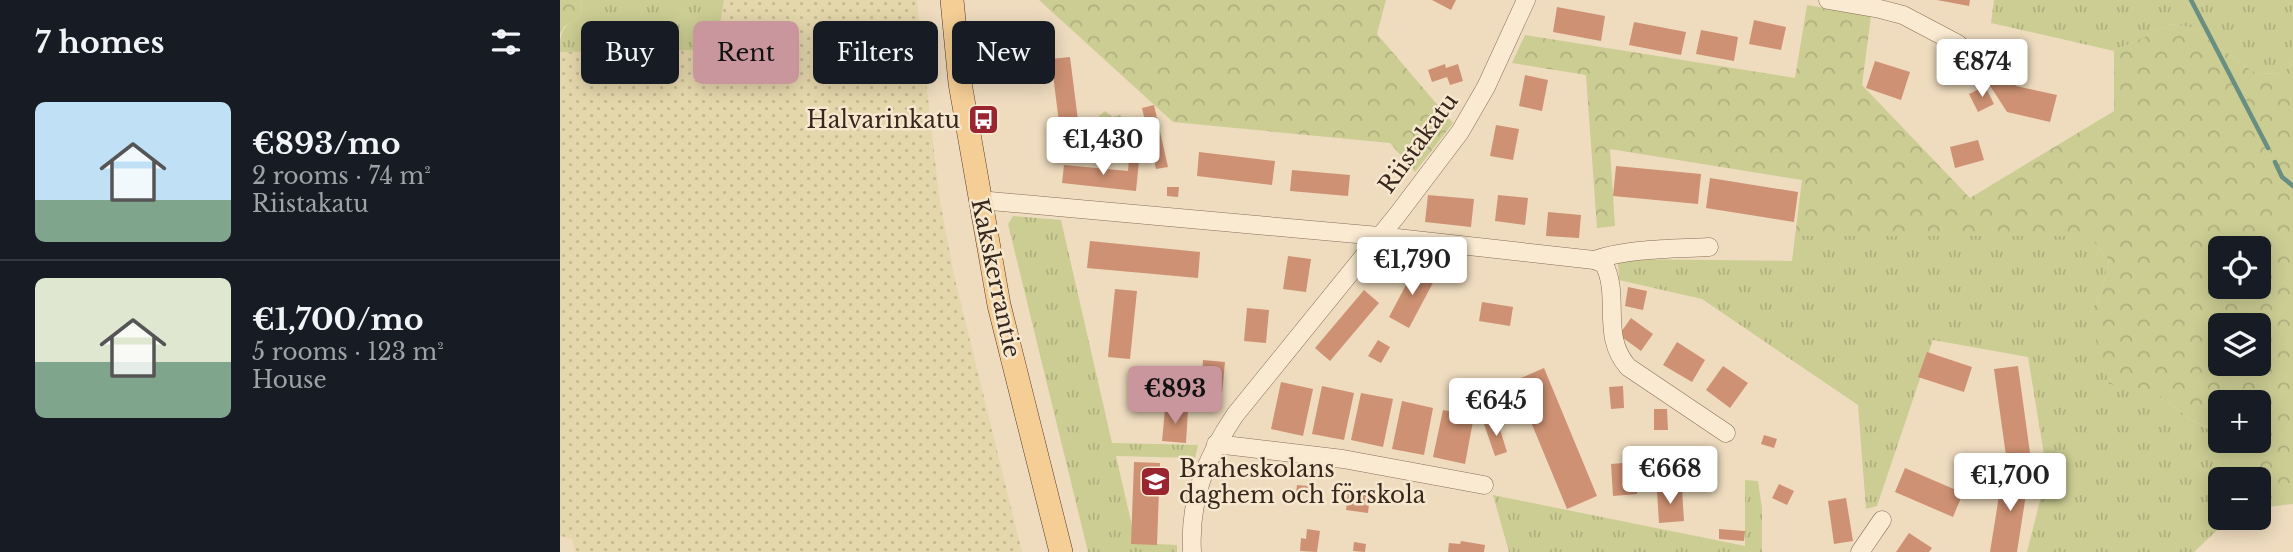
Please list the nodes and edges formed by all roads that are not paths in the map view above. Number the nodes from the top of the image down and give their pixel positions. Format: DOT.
graph roads {
  1 [pos="952,0"];
  2 [pos="1526,0"];
  3 [pos="1828,0"];
  4 [pos="1958,44"];
  5 [pos="979,200"];
  6 [pos="1379,236"];
  7 [pos="1709,247"];
  8 [pos="1594,260"];
  9 [pos="1726,433"];
  10 [pos="1216,444"];
  11 [pos="1484,485"];
  12 [pos="1882,520"];
  13 [pos="1061,552"];
  14 [pos="1192,552"];
  15 [pos="1860,552"];
  1 -- 5 [label="main road, Kakskerrantie"];
  2 -- 6 [label="street, Riistakatu"];
  3 -- 4 [label="street"];
  5 -- 6 [label="street"];
  5 -- 13 [label="main road, Kakskerrantie"];
  6 -- 8 [label="street"];
  6 -- 10 [label="street, Riistakatu"];
  7 -- 8 [label="street"];
  8 -- 9 [label="street"];
  10 -- 11 [label="street"];
  10 -- 14 [label="street, Riistakatu"];
  12 -- 15 [label="street"];
}
